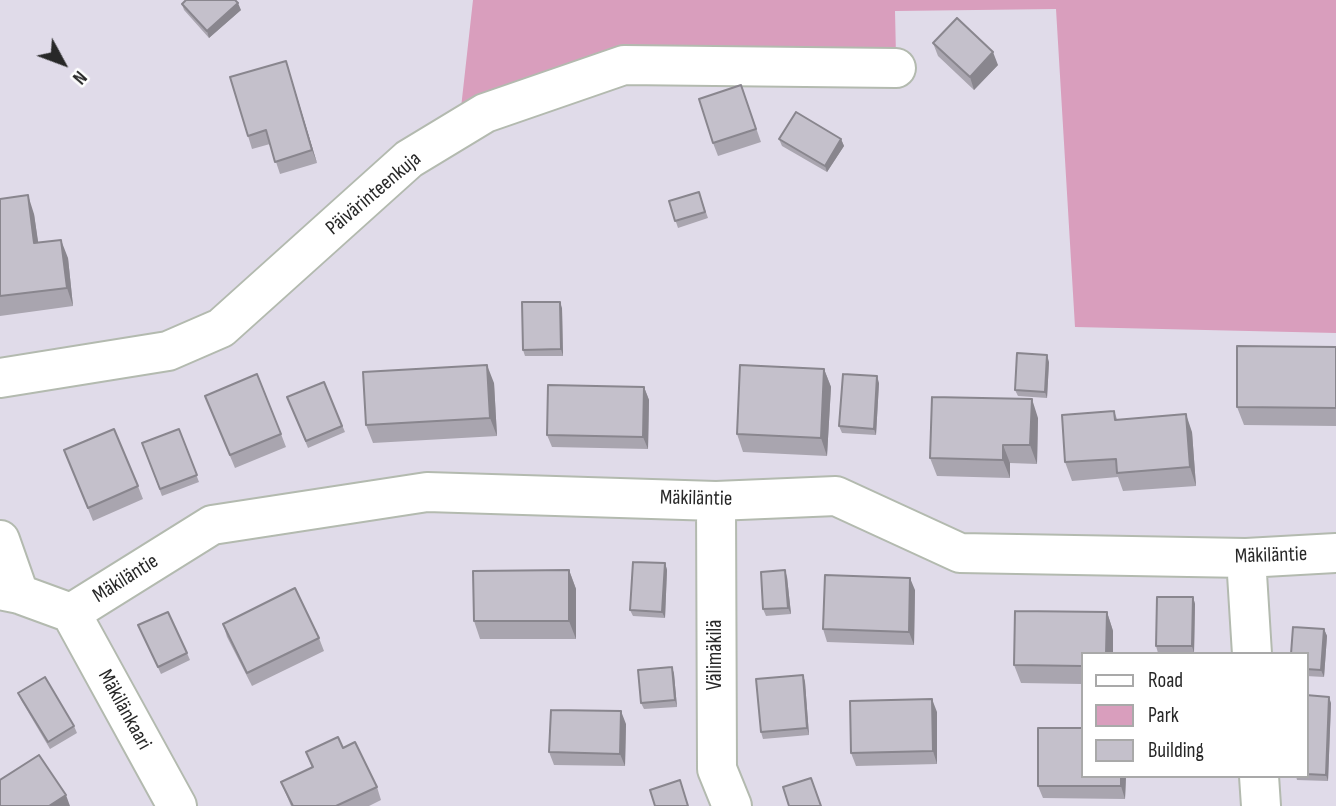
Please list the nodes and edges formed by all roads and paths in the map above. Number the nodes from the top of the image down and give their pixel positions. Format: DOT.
graph roads {
  1 [pos="896,68"];
  2 [pos="0,378"];
  3 [pos="716,501"];
  4 [pos="0,540"];
  5 [pos="1336,553"];
  6 [pos="1246,558"];
  7 [pos="9,592"];
  8 [pos="71,613"];
  9 [pos="1252,652"];
  10 [pos="1259,778"];
  11 [pos="177,806"];
  12 [pos="732,806"];
  13 [pos="1261,806"];
  1 -- 2 [label="street, Päivärinteenkuja"];
  3 -- 6 [label="street, Mäkiläntie"];
  3 -- 8 [label="street, Mäkiläntie"];
  3 -- 12 [label="street, Välimäkilä"];
  4 -- 7 [label="street"];
  5 -- 6 [label="street, Mäkiläntie"];
  6 -- 9 [label="street"];
  7 -- 8 [label="street"];
  8 -- 11 [label="street, Mäkilänkaari"];
  10 -- 13 [label="street"];
}
